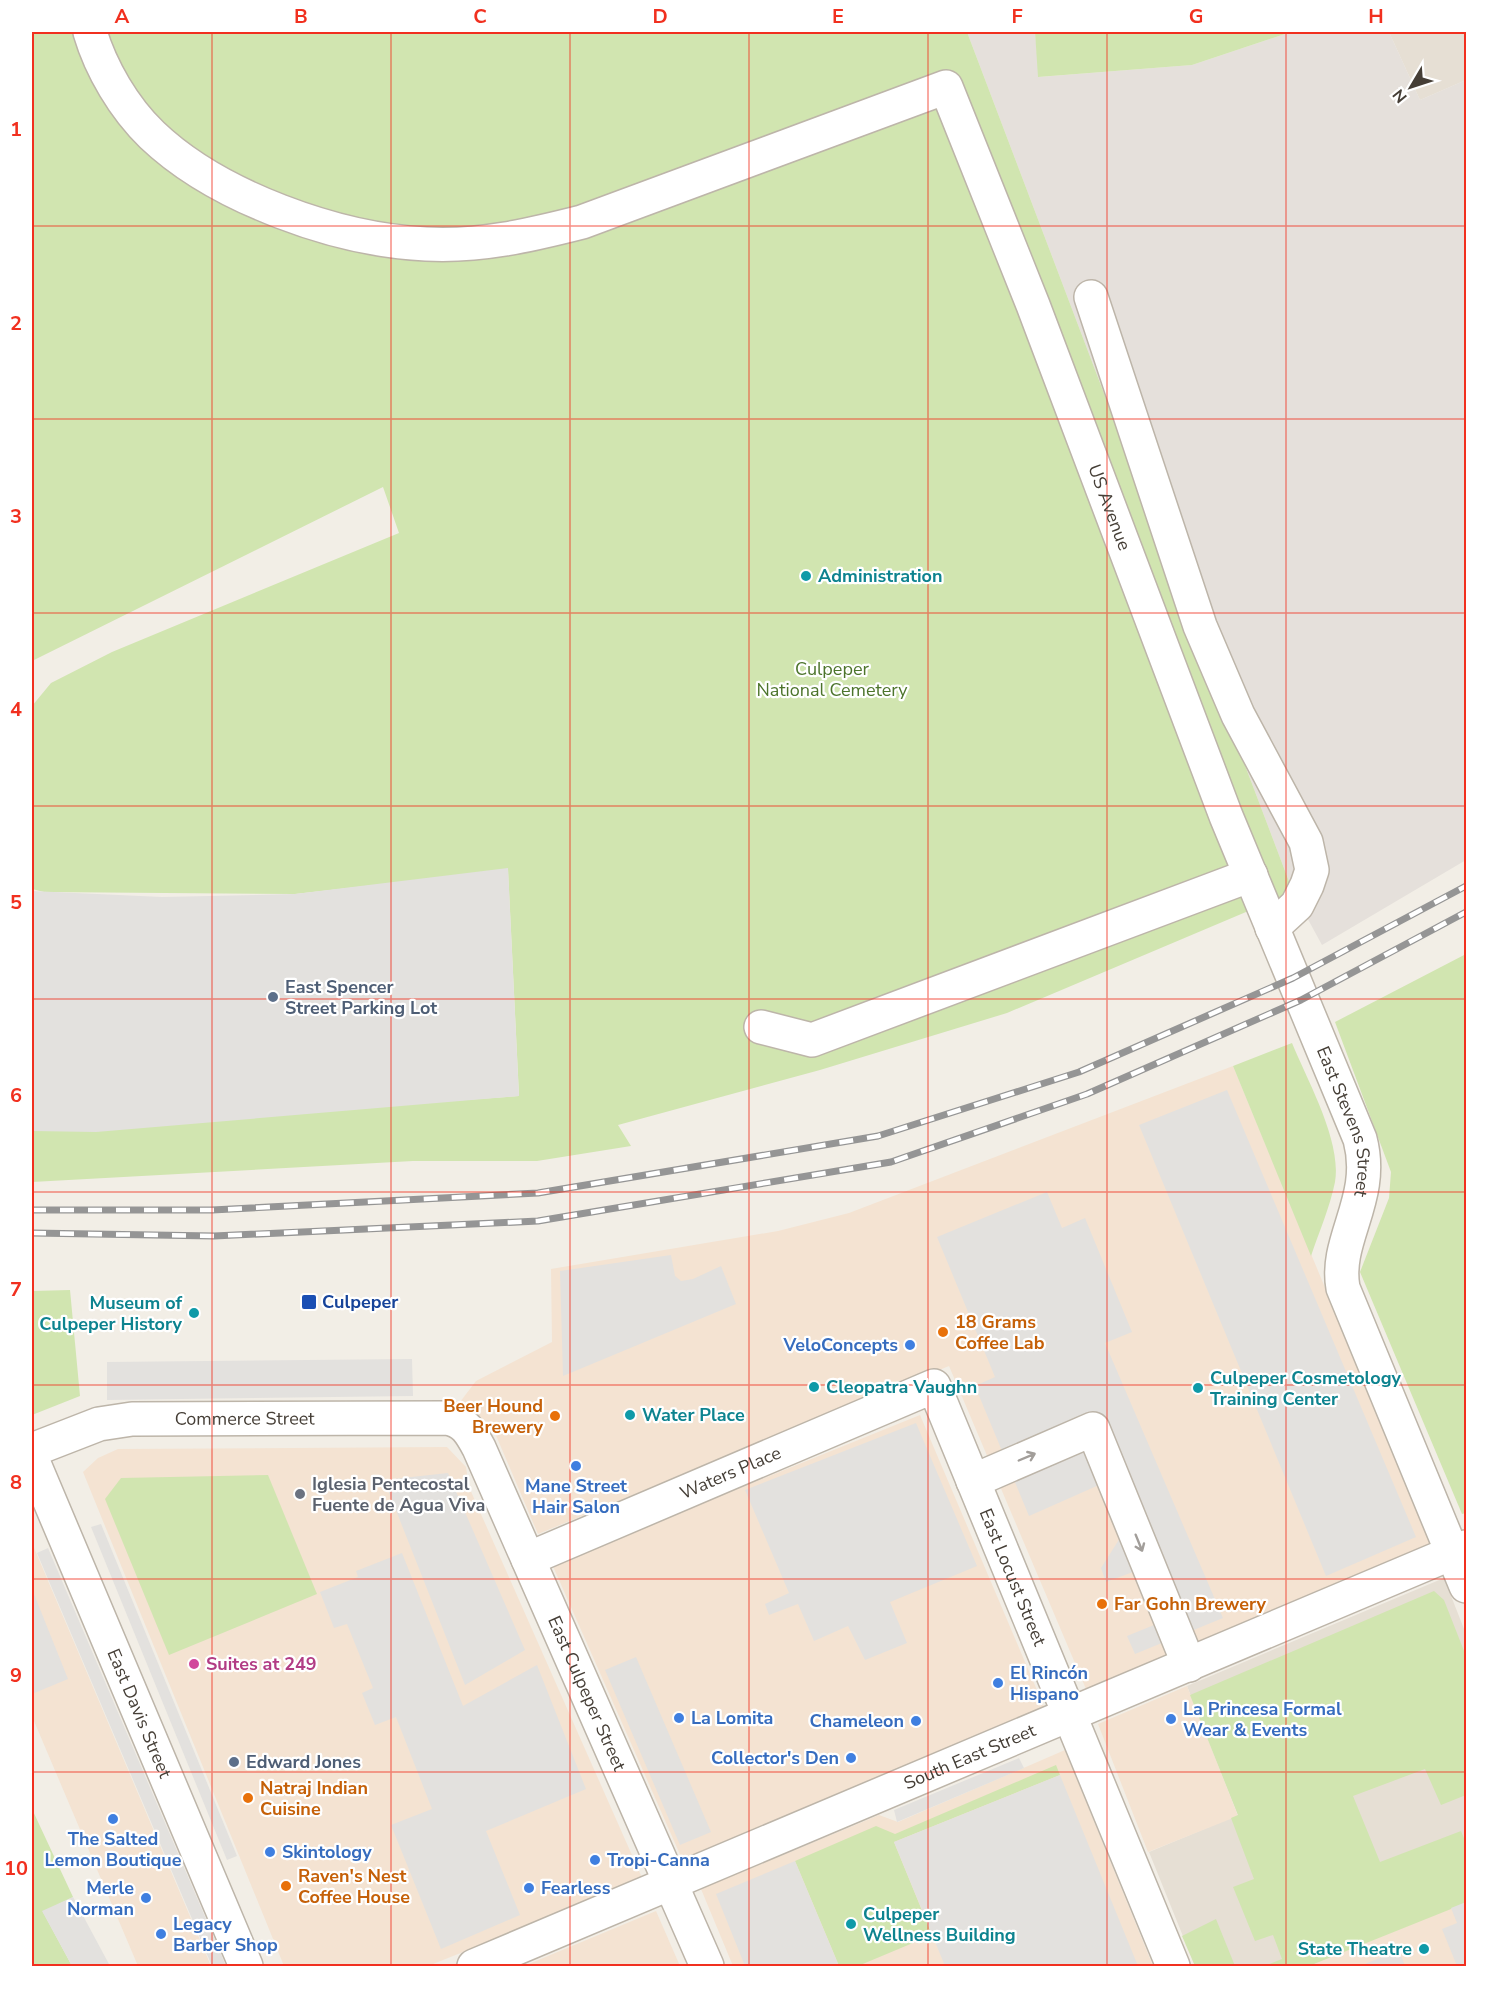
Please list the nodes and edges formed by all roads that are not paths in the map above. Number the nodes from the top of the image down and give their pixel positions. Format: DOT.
graph roads {
  1 [pos="90,32"];
  2 [pos="1091,297"];
  3 [pos="1251,875"];
  4 [pos="1272,928"];
  5 [pos="761,1028"];
  6 [pos="934,1386"];
  7 [pos="460,1422"];
  8 [pos="32,1450"];
  9 [pos="32,1459"];
  10 [pos="973,1480"];
  11 [pos="1460,1550"];
  12 [pos="528,1558"];
  13 [pos="1467,1586"];
  14 [pos="1189,1665"];
  15 [pos="1070,1715"];
  16 [pos="671,1883"];
  17 [pos="528,1956"];
  18 [pos="246,1966"];
  19 [pos="474,1966"];
  20 [pos="707,1966"];
  21 [pos="1173,1966"];
  1 -- 3 [label="street, US Avenue"];
  2 -- 4 [label="street"];
  3 -- 4 [label="street, US Avenue"];
  3 -- 5 [label="street"];
  4 -- 11 [label="street, East Stevens Street"];
  6 -- 10 [label="street, East Locust Street"];
  6 -- 12 [label="street, Waters Place"];
  7 -- 8 [label="street, Commerce Street"];
  7 -- 12 [label="street, East Culpeper Street"];
  9 -- 18 [label="street, East Davis Street"];
  10 -- 14 [label="street, one-way"];
  10 -- 15 [label="street, East Locust Street"];
  11 -- 13 [label="street, East Stevens Street"];
  11 -- 14 [label="street, South East Street"];
  12 -- 16 [label="street, East Culpeper Street"];
  14 -- 15 [label="street, South East Street"];
  15 -- 16 [label="street, South East Street"];
  15 -- 21 [label="street, East Locust Street"];
  16 -- 17 [label="street, South East Street"];
  16 -- 20 [label="street, East Culpeper Street"];
  17 -- 19 [label="street, South East Street"];
}
